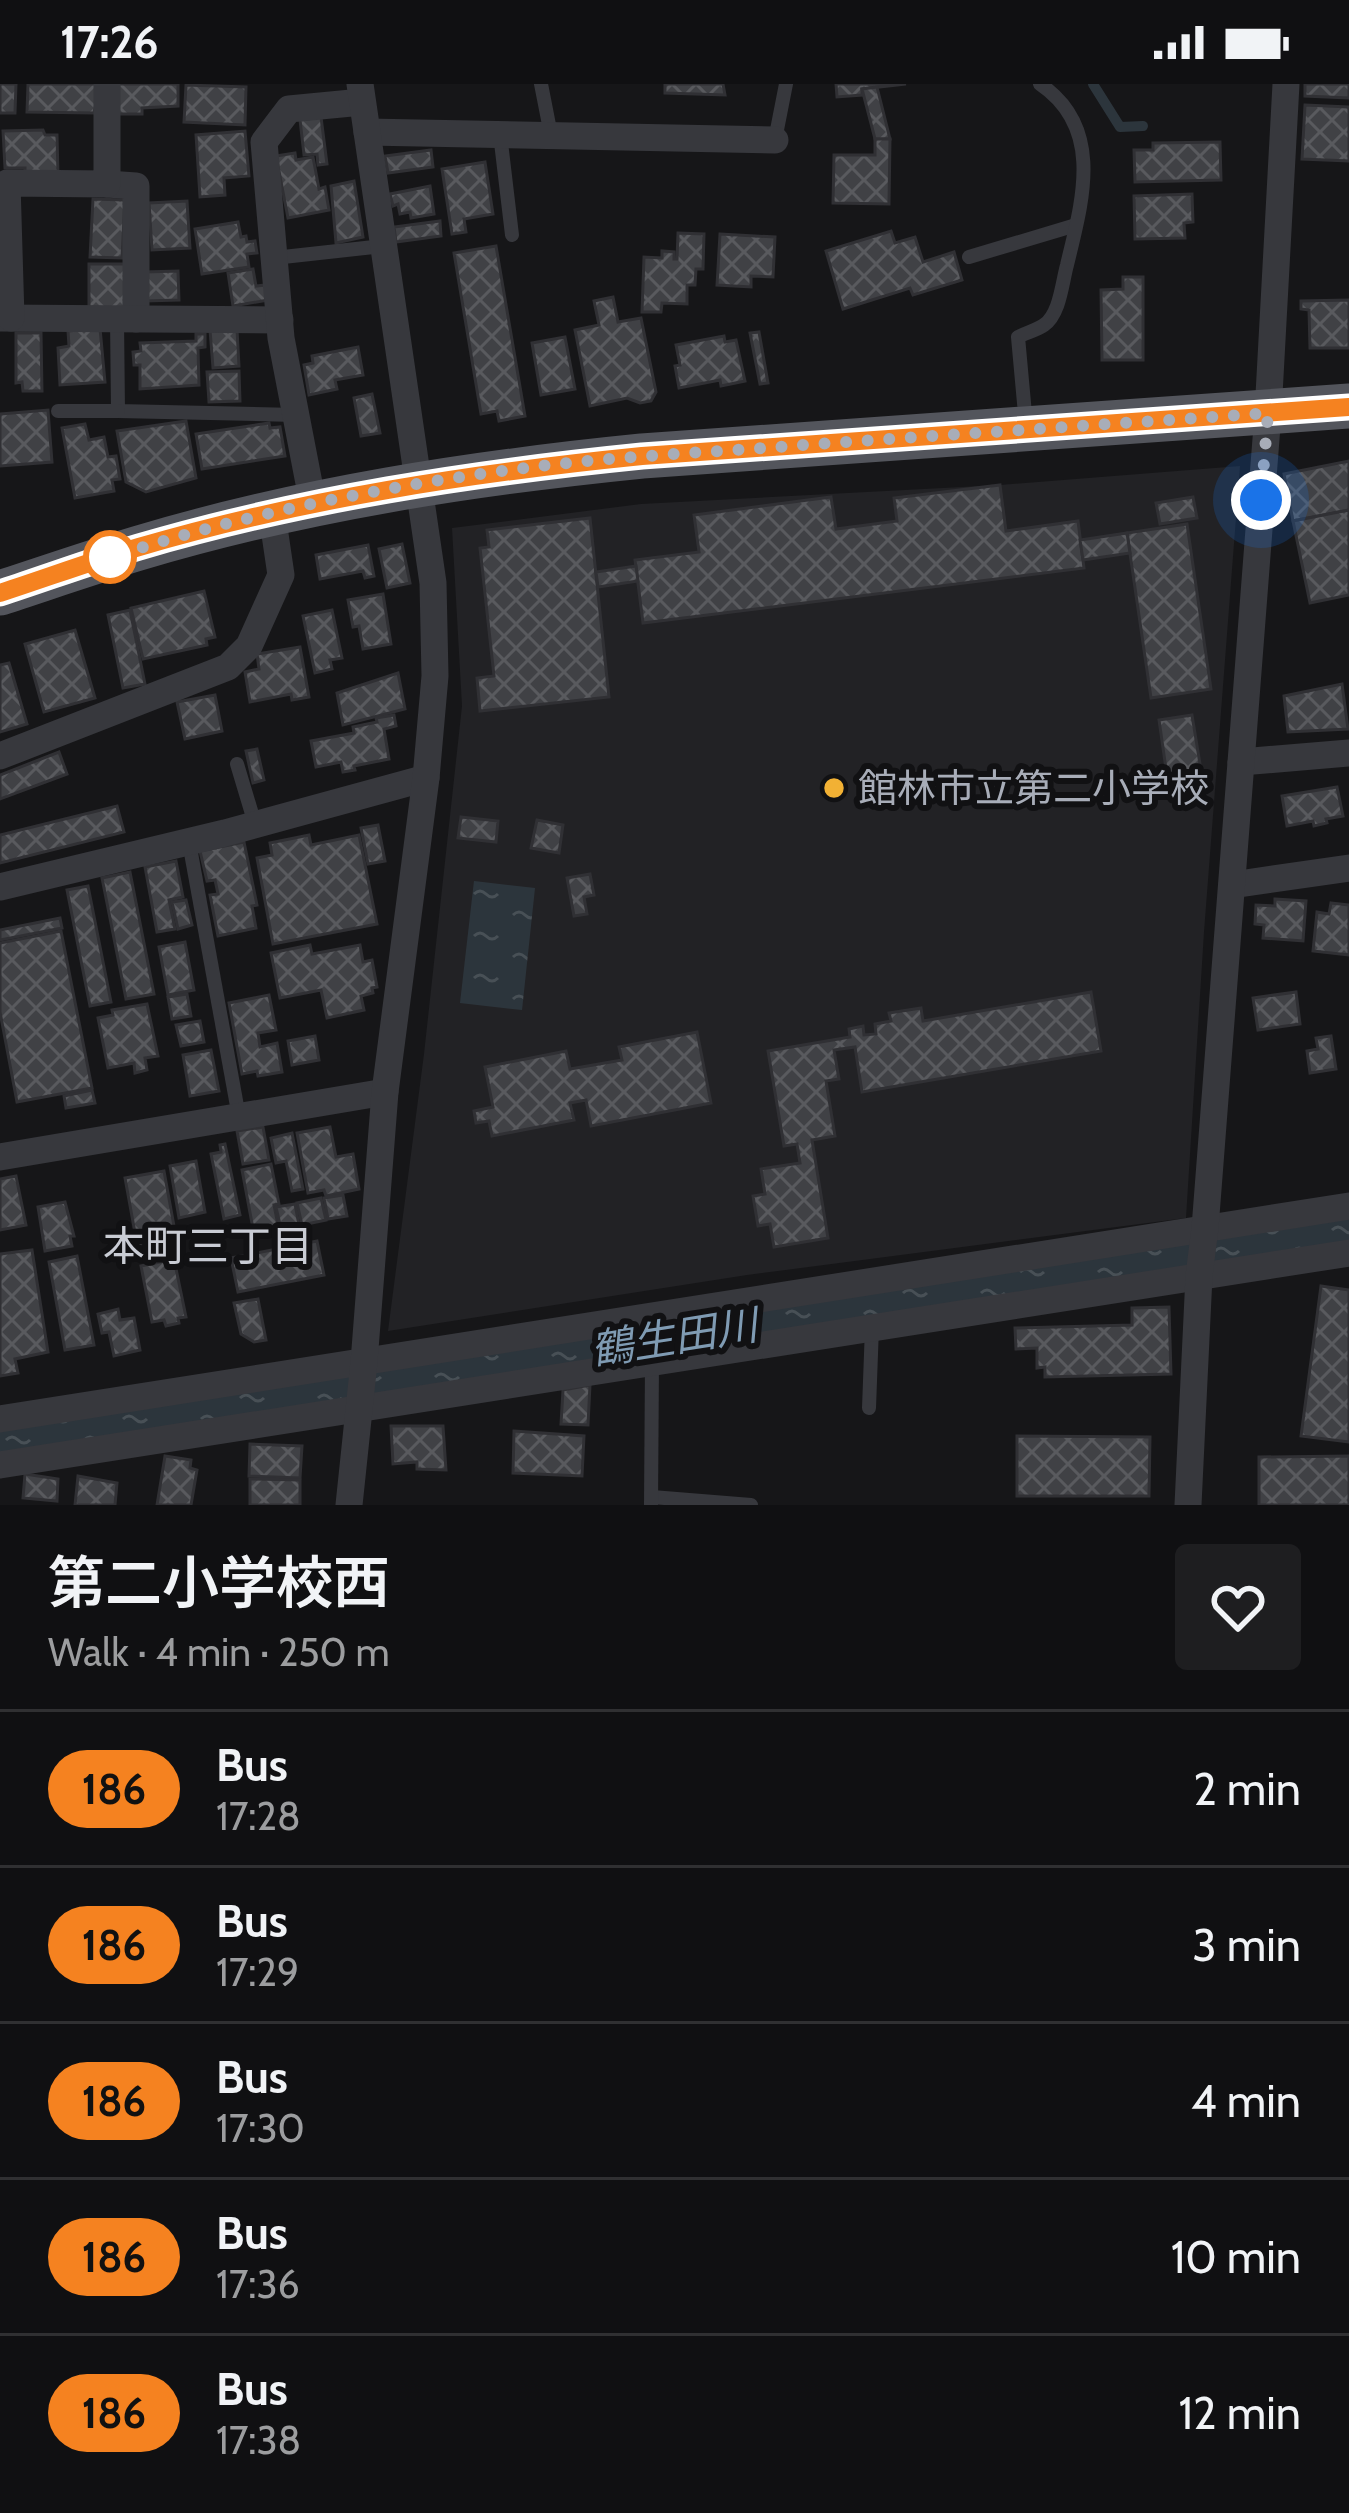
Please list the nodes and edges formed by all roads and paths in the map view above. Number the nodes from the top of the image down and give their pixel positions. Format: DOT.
graph roads {
  1 [pos="107,84"];
  2 [pos="541,84"];
  3 [pos="786,84"];
  4 [pos="1040,84"];
  5 [pos="1286,84"];
  6 [pos="361,93"];
  7 [pos="367,132"];
  8 [pos="500,134"];
  9 [pos="551,135"];
  10 [pos="775,140"];
  11 [pos="107,184"];
  12 [pos="1076,225"];
  13 [pos="512,235"];
  14 [pos="382,246"];
  15 [pos="969,256"];
  16 [pos="274,258"];
  17 [pos="6,318"];
  18 [pos="127,319"];
  19 [pos="280,320"];
  20 [pos="1349,406"];
  21 [pos="58,411"];
  22 [pos="118,411"];
  23 [pos="1268,413"];
  24 [pos="296,415"];
  25 [pos="1026,430"];
  26 [pos="417,484"];
  27 [pos="292,509"];
  28 [pos="0,593"];
  29 [pos="1349,753"];
  30 [pos="0,756"];
  31 [pos="1241,762"];
  32 [pos="236,764"];
  33 [pos="426,778"];
  34 [pos="255,824"];
  35 [pos="189,842"];
  36 [pos="1349,868"];
  37 [pos="1232,885"];
  38 [pos="0,887"];
  39 [pos="385,1092"];
  40 [pos="239,1117"];
  41 [pos="0,1157"];
  42 [pos="1349,1206"];
  43 [pos="1204,1233"];
  44 [pos="1349,1253"];
  45 [pos="1199,1272"];
  46 [pos="872,1327"];
  47 [pos="652,1362"];
  48 [pos="364,1366"];
  49 [pos="360,1407"];
  50 [pos="869,1408"];
  51 [pos="0,1419"];
  52 [pos="0,1465"];
  53 [pos="652,1501"];
  54 [pos="349,1505"];
  55 [pos="751,1505"];
  56 [pos="1188,1505"];
  1 -- 11 [label="street"];
  2 -- 9 [label="lane"];
  3 -- 10 [label="lane"];
  4 -- 12 [label="lane"];
  5 -- 23 [label="street"];
  6 -- 7 [label="street"];
  6 -- 16 [label="street"];
  7 -- 8 [label="street"];
  7 -- 14 [label="street"];
  8 -- 9 [label="street"];
  8 -- 13 [label="lane"];
  9 -- 10 [label="street"];
  11 -- 17 [label="street"];
  11 -- 18 [label="street"];
  12 -- 15 [label="lane"];
  12 -- 25 [label="lane"];
  14 -- 16 [label="lane"];
  14 -- 26 [label="street"];
  16 -- 19 [label="street"];
  17 -- 18 [label="street"];
  18 -- 19 [label="street"];
  18 -- 22 [label="lane"];
  19 -- 24 [label="street"];
  20 -- 23 [label="main road"];
  21 -- 22 [label="lane"];
  22 -- 24 [label="lane"];
  23 -- 25 [label="main road"];
  23 -- 31 [label="street"];
  24 -- 27 [label="street"];
  25 -- 26 [label="main road"];
  26 -- 27 [label="main road"];
  26 -- 33 [label="street"];
  27 -- 28 [label="main road"];
  27 -- 30 [label="street"];
  29 -- 31 [label="street"];
  31 -- 37 [label="street"];
  32 -- 34 [label="lane"];
  33 -- 34 [label="street"];
  33 -- 39 [label="street"];
  34 -- 35 [label="street"];
  35 -- 38 [label="street"];
  35 -- 40 [label="lane"];
  36 -- 37 [label="street"];
  37 -- 43 [label="street"];
  39 -- 40 [label="street"];
  39 -- 48 [label="street"];
  40 -- 41 [label="street"];
  42 -- 43 [label="street"];
  43 -- 45 [label="street"];
  43 -- 48 [label="street"];
  44 -- 45 [label="street"];
  45 -- 46 [label="street"];
  45 -- 56 [label="street"];
  46 -- 47 [label="street"];
  46 -- 50 [label="lane"];
  47 -- 49 [label="street"];
  47 -- 53 [label="lane"];
  48 -- 49 [label="street"];
  48 -- 51 [label="street"];
  49 -- 52 [label="street"];
  49 -- 54 [label="street"];
  53 -- 55 [label="lane"];
}
